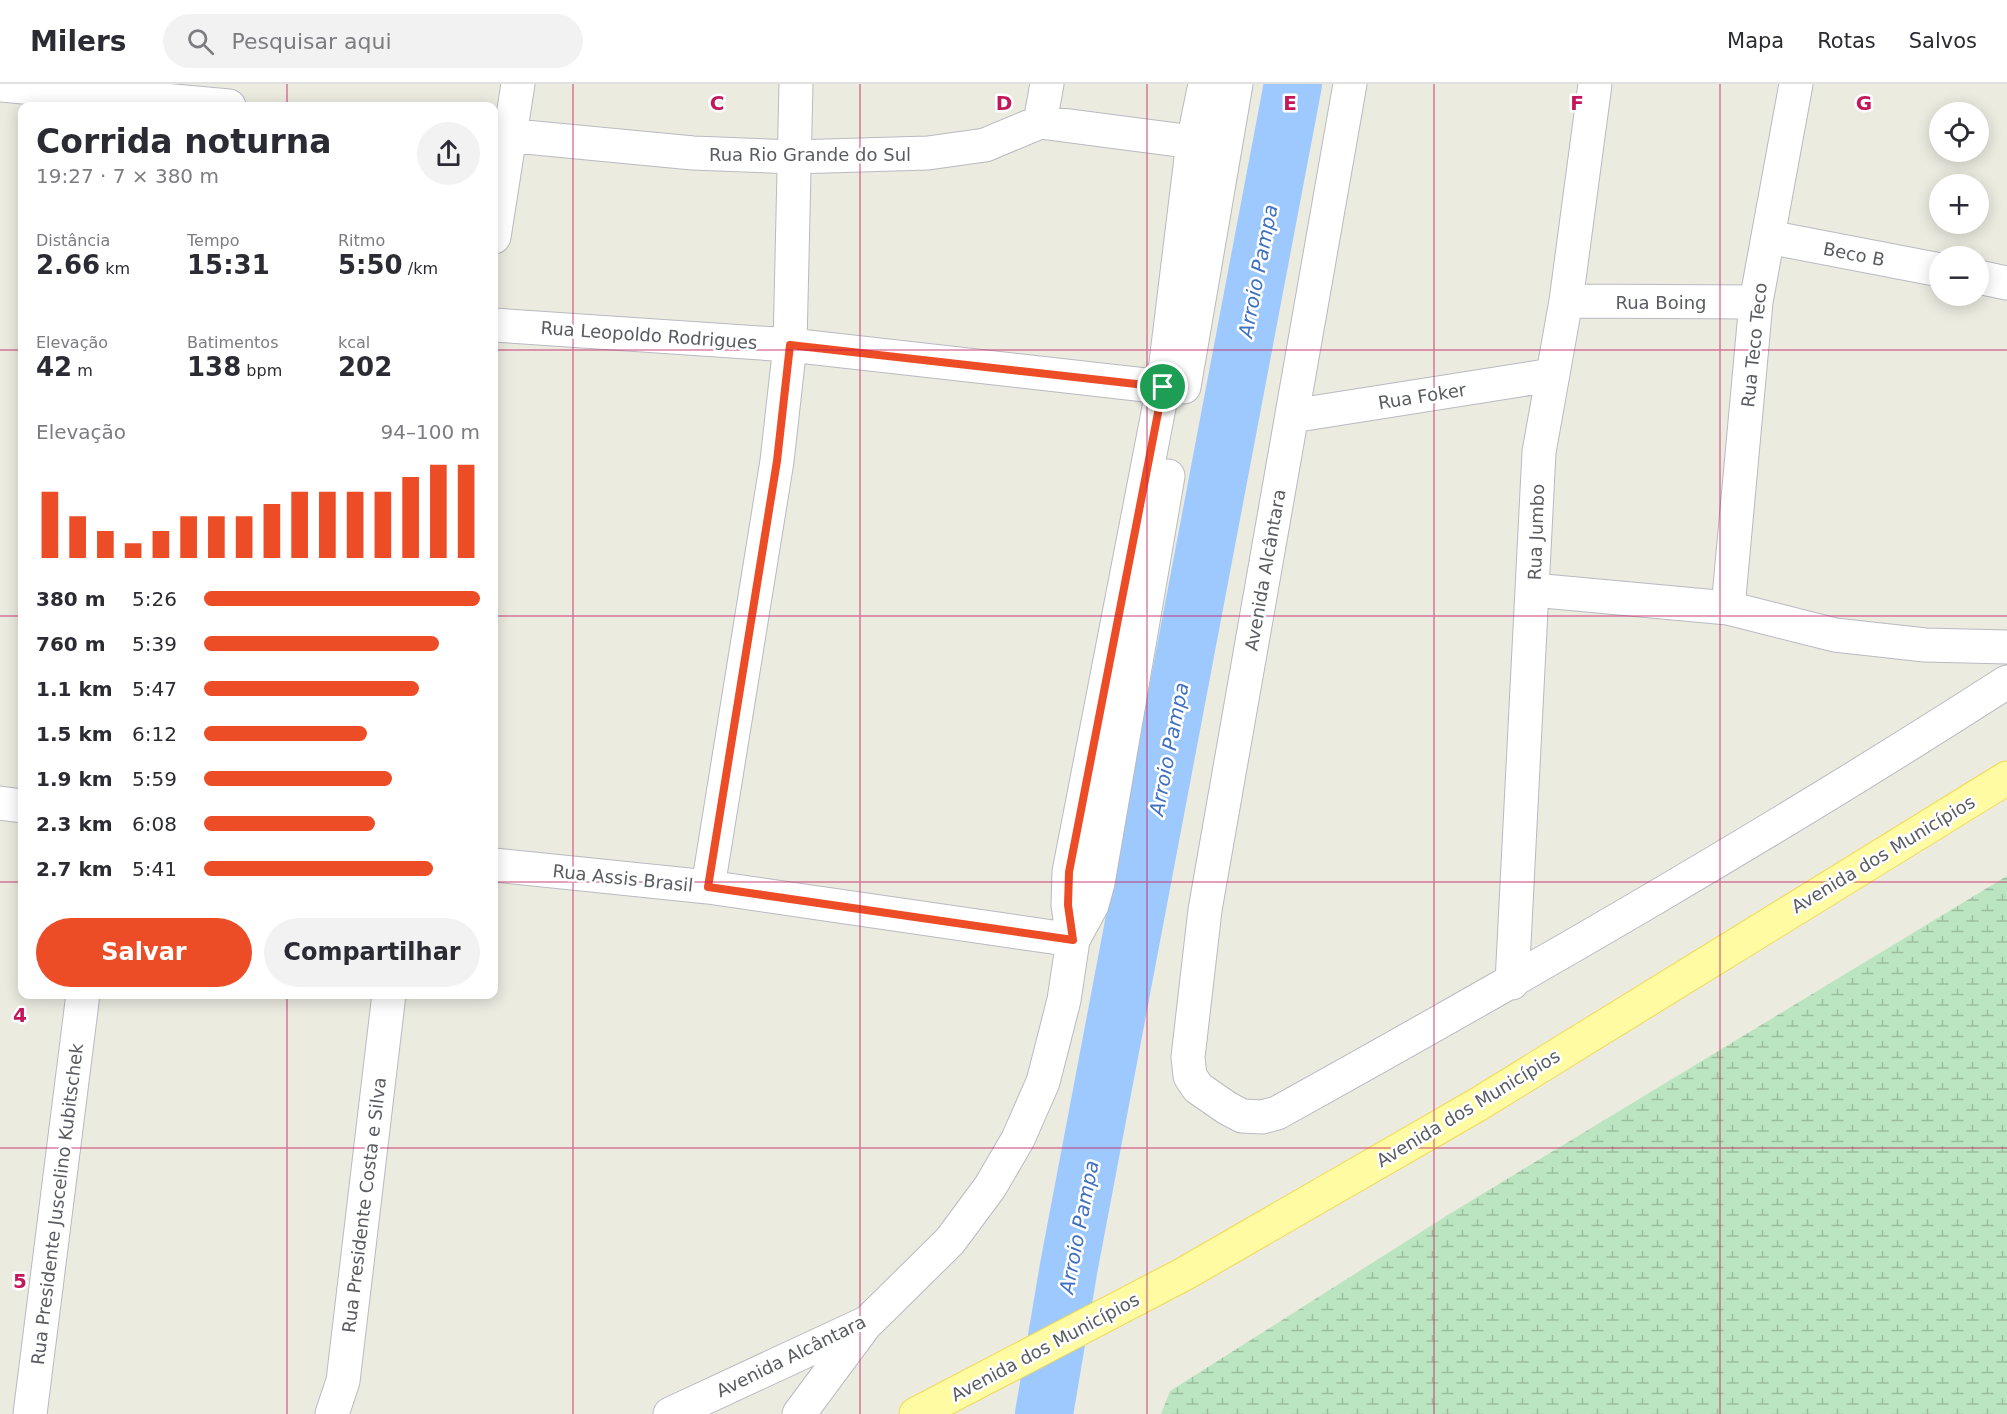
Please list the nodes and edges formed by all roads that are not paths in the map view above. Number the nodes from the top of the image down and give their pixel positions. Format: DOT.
graph roads {
  1 [pos="518,84"];
  2 [pos="796,84"];
  3 [pos="1047,84"];
  4 [pos="1205,84"];
  5 [pos="1236,84"];
  6 [pos="1350,84"];
  7 [pos="1595,84"];
  8 [pos="1796,84"];
  9 [pos="0,85"];
  10 [pos="192,98"];
  11 [pos="210,102"];
  12 [pos="1040,122"];
  13 [pos="502,135"];
  14 [pos="1193,142"];
  15 [pos="793,157"];
  16 [pos="498,186"];
  17 [pos="1768,237"];
  18 [pos="1929,268"];
  19 [pos="1989,280"];
  20 [pos="2007,283"];
  21 [pos="1566,301"];
  22 [pos="1756,303"];
  23 [pos="498,325"];
  24 [pos="790,345"];
  25 [pos="1552,375"];
  26 [pos="1163,387"];
  27 [pos="1292,416"];
  28 [pos="1533,590"];
  29 [pos="1728,608"];
  30 [pos="2007,647"];
  31 [pos="2007,682"];
  32 [pos="2007,778"];
  33 [pos="0,803"];
  34 [pos="18,805"];
  35 [pos="498,865"];
  36 [pos="708,887"];
  37 [pos="1073,940"];
  38 [pos="1512,983"];
  39 [pos="82,999"];
  40 [pos="388,999"];
  41 [pos="868,1322"];
  42 [pos="30,1414"];
  43 [pos="332,1414"];
  44 [pos="670,1414"];
  45 [pos="799,1414"];
  46 [pos="916,1414"];
  1 -- 13 [label="street"];
  2 -- 15 [label="street"];
  3 -- 12 [label="street"];
  4 -- 14 [label="street, Avenida Alcântara"];
  5 -- 37 [label="street, Avenida Alcântara"];
  6 -- 27 [label="street, Avenida Alcântara"];
  7 -- 21 [label="street, Rua Jumbo"];
  8 -- 17 [label="street, Rua Teco Teco"];
  9 -- 10 [label="street"];
  10 -- 11 [label="street"];
  12 -- 14 [label="street"];
  12 -- 15 [label="street, Rua Rio Grande do Sul"];
  13 -- 15 [label="street, Rua Rio Grande do Sul"];
  13 -- 16 [label="street"];
  14 -- 26 [label="street, Avenida Alcântara"];
  15 -- 24 [label="street"];
  17 -- 18 [label="street, Beco B"];
  17 -- 22 [label="street, Rua Teco Teco"];
  19 -- 20 [label="street"];
  21 -- 22 [label="street, Rua Boing"];
  21 -- 25 [label="street, Rua Jumbo"];
  22 -- 29 [label="street, Rua Teco Teco"];
  23 -- 24 [label="street, Rua Leopoldo Rodrigues"];
  24 -- 26 [label="street, Rua Leopoldo Rodrigues"];
  24 -- 36 [label="street"];
  25 -- 27 [label="street, Rua Foker"];
  25 -- 28 [label="street, Rua Jumbo"];
  26 -- 37 [label="street, Avenida Alcântara"];
  27 -- 38 [label="street, Avenida Alcântara"];
  28 -- 29 [label="street"];
  28 -- 38 [label="street, Rua Jumbo"];
  29 -- 30 [label="street"];
  31 -- 38 [label="street"];
  32 -- 46 [label="main road, Avenida dos Municípios"];
  33 -- 34 [label="street"];
  35 -- 36 [label="street, Rua Assis Brasil"];
  36 -- 37 [label="street, Rua Assis Brasil"];
  37 -- 41 [label="street, Avenida Alcântara"];
  39 -- 42 [label="street, Rua Presidente Juscelino Kubitschek"];
  40 -- 43 [label="street, Rua Presidente Costa e Silva"];
  41 -- 44 [label="street, Avenida Alcântara"];
  41 -- 45 [label="street"];
}
